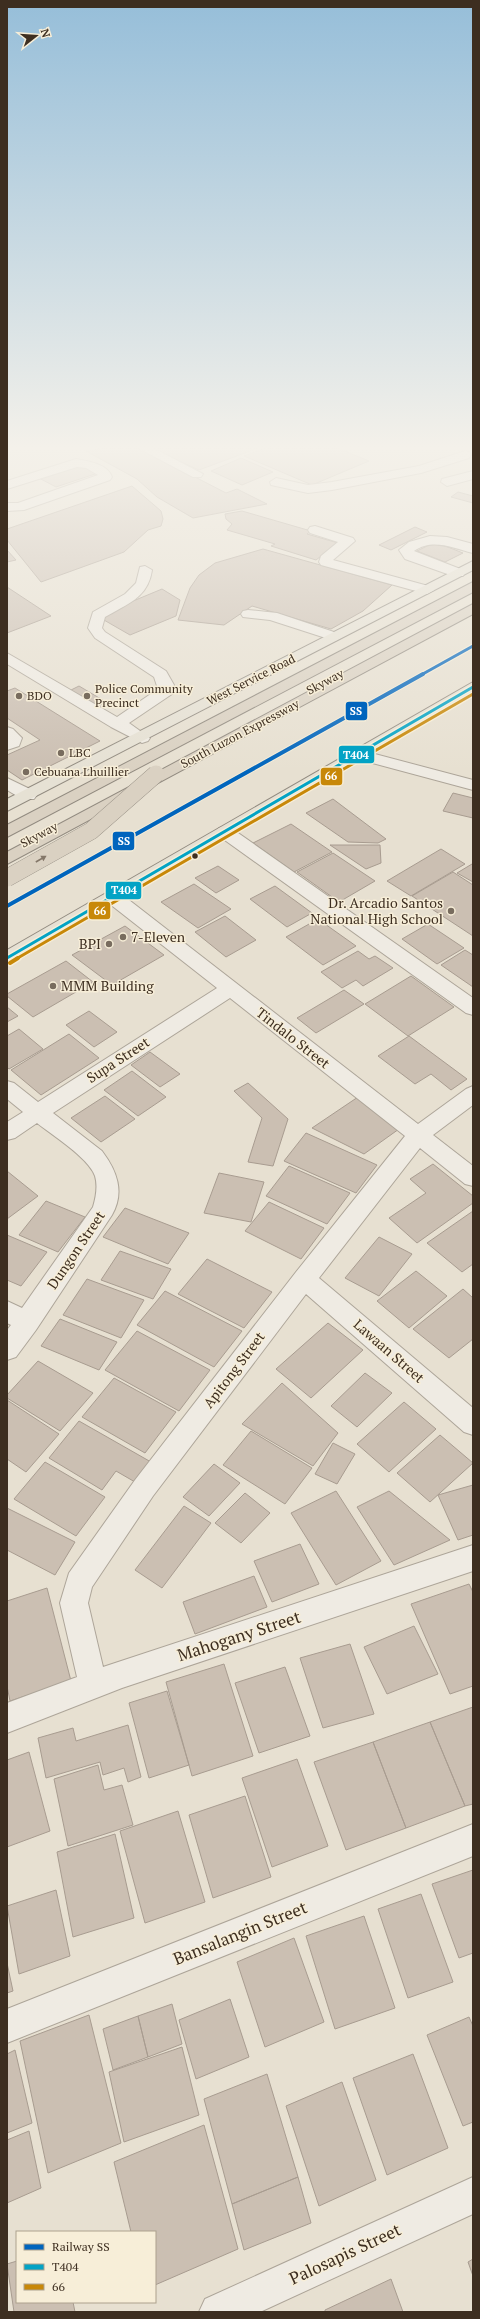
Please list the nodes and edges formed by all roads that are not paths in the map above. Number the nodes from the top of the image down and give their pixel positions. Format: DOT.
graph roads {
  1 [pos="329,556"];
  2 [pos="411,556"];
  3 [pos="463,556"];
  4 [pos="473,565"];
  5 [pos="443,568"];
  6 [pos="145,570"];
  7 [pos="458,573"];
  8 [pos="473,579"];
  9 [pos="473,586"];
  10 [pos="427,590"];
  11 [pos="473,602"];
  12 [pos="473,608"];
  13 [pos="248,614"];
  14 [pos="335,636"];
  15 [pos="7,658"];
  16 [pos="473,687"];
  17 [pos="117,724"];
  18 [pos="7,732"];
  19 [pos="142,738"];
  20 [pos="7,745"];
  21 [pos="356,754"];
  22 [pos="156,774"];
  23 [pos="7,783"];
  24 [pos="473,785"];
  25 [pos="28,795"];
  26 [pos="7,806"];
  27 [pos="7,825"];
  28 [pos="7,832"];
  29 [pos="225,832"];
  30 [pos="7,852"];
  31 [pos="7,859"];
  32 [pos="7,878"];
  33 [pos="113,897"];
  34 [pos="7,958"];
  35 [pos="230,989"];
  36 [pos="473,1008"];
  37 [pos="7,1088"];
  38 [pos="473,1094"];
  39 [pos="36,1113"];
  40 [pos="7,1132"];
  41 [pos="418,1135"];
  42 [pos="473,1178"];
  43 [pos="304,1279"];
  44 [pos="17,1317"];
  45 [pos="7,1350"];
  46 [pos="473,1424"];
  47 [pos="473,1558"];
  48 [pos="93,1684"];
  49 [pos="7,1718"];
  50 [pos="473,1840"];
  51 [pos="7,2026"];
  52 [pos="473,2195"];
  53 [pos="218,2312"];
  1 -- 10 [label="street"];
  2 -- 5 [label="street"];
  3 -- 5 [label="street"];
  4 -- 7 [label="main road, West Service Road"];
  5 -- 7 [label="street"];
  6 -- 17 [label="street"];
  7 -- 10 [label="main road, West Service Road"];
  8 -- 27 [label="highway"];
  9 -- 28 [label="highway, Skyway"];
  10 -- 14 [label="main road, West Service Road"];
  11 -- 22 [label="highway, Skyway"];
  12 -- 31 [label="highway, South Luzon Expressway"];
  13 -- 14 [label="street"];
  14 -- 19 [label="main road, West Service Road"];
  15 -- 17 [label="street"];
  16 -- 21 [label="main road"];
  17 -- 19 [label="street"];
  18 -- 20 [label="street"];
  19 -- 25 [label="main road, West Service Road"];
  21 -- 24 [label="street"];
  21 -- 29 [label="main road"];
  22 -- 30 [label="highway, Skyway, bridge"];
  32 -- 22 [label="highway, one-way, bridge"];
  23 -- 25 [label="street"];
  25 -- 26 [label="main road, West Service Road"];
  29 -- 33 [label="main road"];
  29 -- 36 [label="street"];
  33 -- 34 [label="main road"];
  33 -- 35 [label="street, Tindalo Street"];
  35 -- 39 [label="street, Supa Street"];
  35 -- 41 [label="street, Tindalo Street"];
  37 -- 39 [label="street, Dungon Street"];
  38 -- 41 [label="street, Apitong Street"];
  39 -- 40 [label="street, Supa Street"];
  39 -- 44 [label="street, Dungon Street"];
  41 -- 42 [label="street, Tindalo Street"];
  41 -- 43 [label="street, Apitong Street"];
  43 -- 46 [label="street, Lawaan Street"];
  43 -- 48 [label="street, Apitong Street"];
  44 -- 45 [label="street, Dungon Street"];
  47 -- 48 [label="street, Mahogany Street"];
  48 -- 49 [label="street, Mahogany Street"];
  50 -- 51 [label="street, Bansalangin Street"];
  52 -- 53 [label="street, Palosapis Street"];
}
